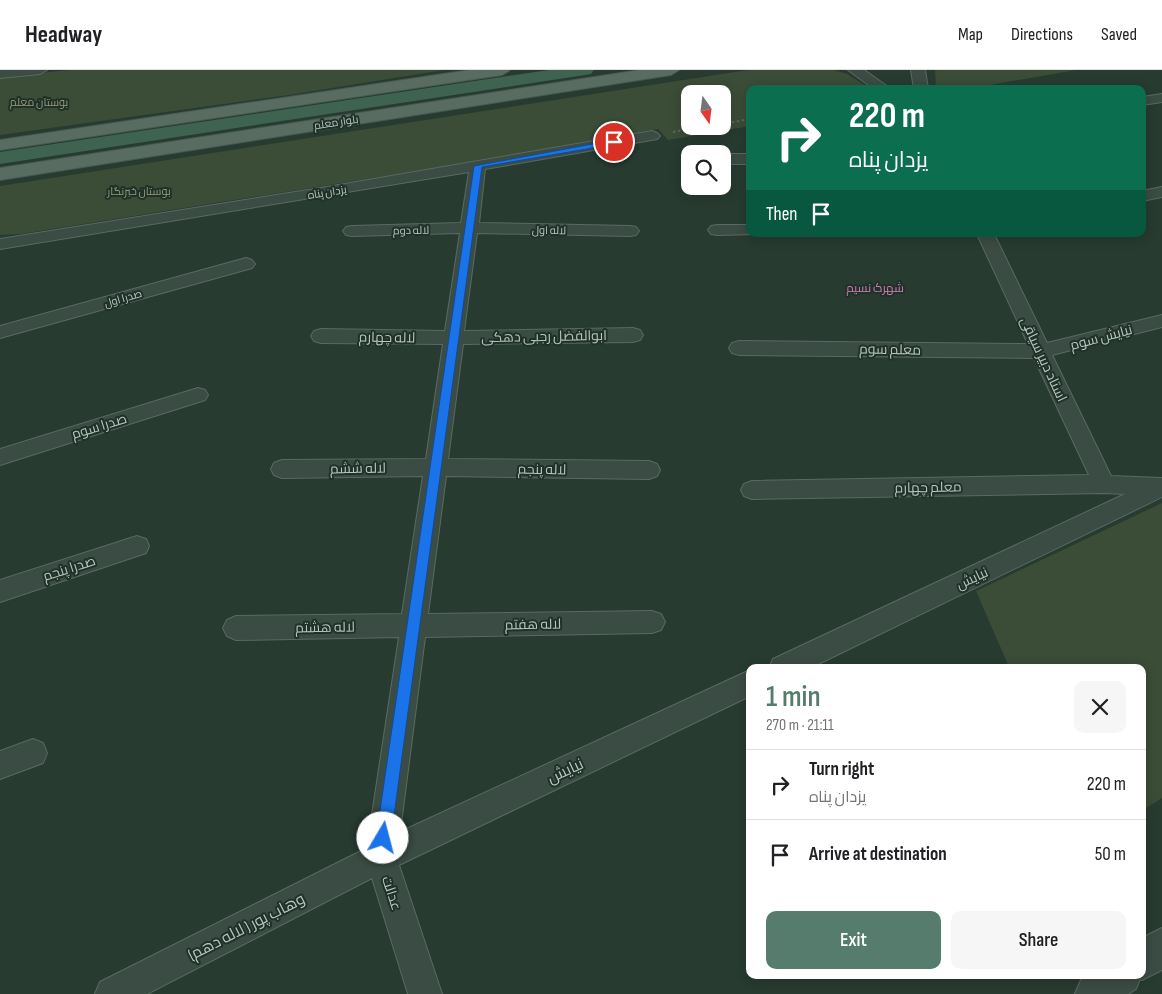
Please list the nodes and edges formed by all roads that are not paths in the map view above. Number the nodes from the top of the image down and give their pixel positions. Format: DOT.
graph roads {
  1 [pos="40,70"];
  2 [pos="502,70"];
  3 [pos="671,70"];
  4 [pos="855,70"];
  5 [pos="918,70"];
  6 [pos="0,74"];
  7 [pos="878,85"];
  8 [pos="920,85"];
  9 [pos="1162,98"];
  10 [pos="1146,100"];
  11 [pos="652,136"];
  12 [pos="0,145"];
  13 [pos="746,159"];
  14 [pos="731,160"];
  15 [pos="478,166"];
  16 [pos="0,174"];
  17 [pos="1162,192"];
  18 [pos="1146,195"];
  19 [pos="469,228"];
  20 [pos="716,230"];
  21 [pos="746,230"];
  22 [pos="352,231"];
  23 [pos="630,231"];
  24 [pos="986,237"];
  25 [pos="0,244"];
  26 [pos="246,264"];
  27 [pos="1162,321"];
  28 [pos="0,332"];
  29 [pos="633,335"];
  30 [pos="321,336"];
  31 [pos="454,338"];
  32 [pos="739,348"];
  33 [pos="1040,351"];
  34 [pos="198,395"];
  35 [pos="0,457"];
  36 [pos="435,467"];
  37 [pos="282,469"];
  38 [pos="648,470"];
  39 [pos="1104,484"];
  40 [pos="1161,488"];
  41 [pos="752,490"];
  42 [pos="1100,517"];
  43 [pos="137,546"];
  44 [pos="0,591"];
  45 [pos="652,622"];
  46 [pos="414,626"];
  47 [pos="236,628"];
  48 [pos="790,664"];
  49 [pos="746,685"];
  50 [pos="33,753"];
  51 [pos="0,765"];
  52 [pos="381,857"];
  53 [pos="1162,947"];
  54 [pos="1146,958"];
  55 [pos="1116,979"];
  56 [pos="112,994"];
  57 [pos="425,994"];
  58 [pos="1095,994"];
  1 -- 6 [label="street"];
  2 -- 12 [label="main road, بلوار معلم"];
  3 -- 16 [label="main road, بلوار معلم"];
  4 -- 7 [label="street"];
  5 -- 8 [label="street"];
  9 -- 10 [label="street"];
  11 -- 15 [label="street, یزدان پناه"];
  13 -- 14 [label="street"];
  15 -- 19 [label="street, عدالت"];
  15 -- 25 [label="street, یزدان پناه"];
  17 -- 18 [label="street"];
  19 -- 22 [label="street, لاله دوم"];
  19 -- 23 [label="street, لاله اول"];
  19 -- 31 [label="street, عدالت"];
  20 -- 21 [label="street"];
  24 -- 33 [label="street, استاد دبیر سیاقی"];
  26 -- 28 [label="street, صدرا اول"];
  27 -- 33 [label="street, نیایش سوم"];
  29 -- 31 [label="street, ابوالفضل رجبی دهکی"];
  30 -- 31 [label="street, لاله چهارم"];
  31 -- 36 [label="street, عدالت"];
  32 -- 33 [label="street, معلم سوم"];
  33 -- 39 [label="street, استاد دبیر سیاقی"];
  34 -- 35 [label="street, صدرا سوم"];
  36 -- 37 [label="street, لاله ششم"];
  36 -- 38 [label="street, لاله پنجم"];
  36 -- 46 [label="street, عدالت"];
  39 -- 40 [label="street, معلم چهارم"];
  39 -- 41 [label="street, معلم چهارم"];
  39 -- 42 [label="street"];
  40 -- 42 [label="street, نيايش"];
  42 -- 48 [label="street, نيايش"];
  43 -- 44 [label="street, صدرا پنجم"];
  45 -- 46 [label="street, لاله هفتم"];
  46 -- 47 [label="street, لاله هشتم"];
  46 -- 52 [label="street, عدالت"];
  49 -- 52 [label="street, نيايش"];
  50 -- 51 [label="street"];
  52 -- 56 [label="street, وهاب پور ( لاله دهم)"];
  52 -- 57 [label="street, عدالت"];
  53 -- 54 [label="street"];
  55 -- 58 [label="street"];
}
